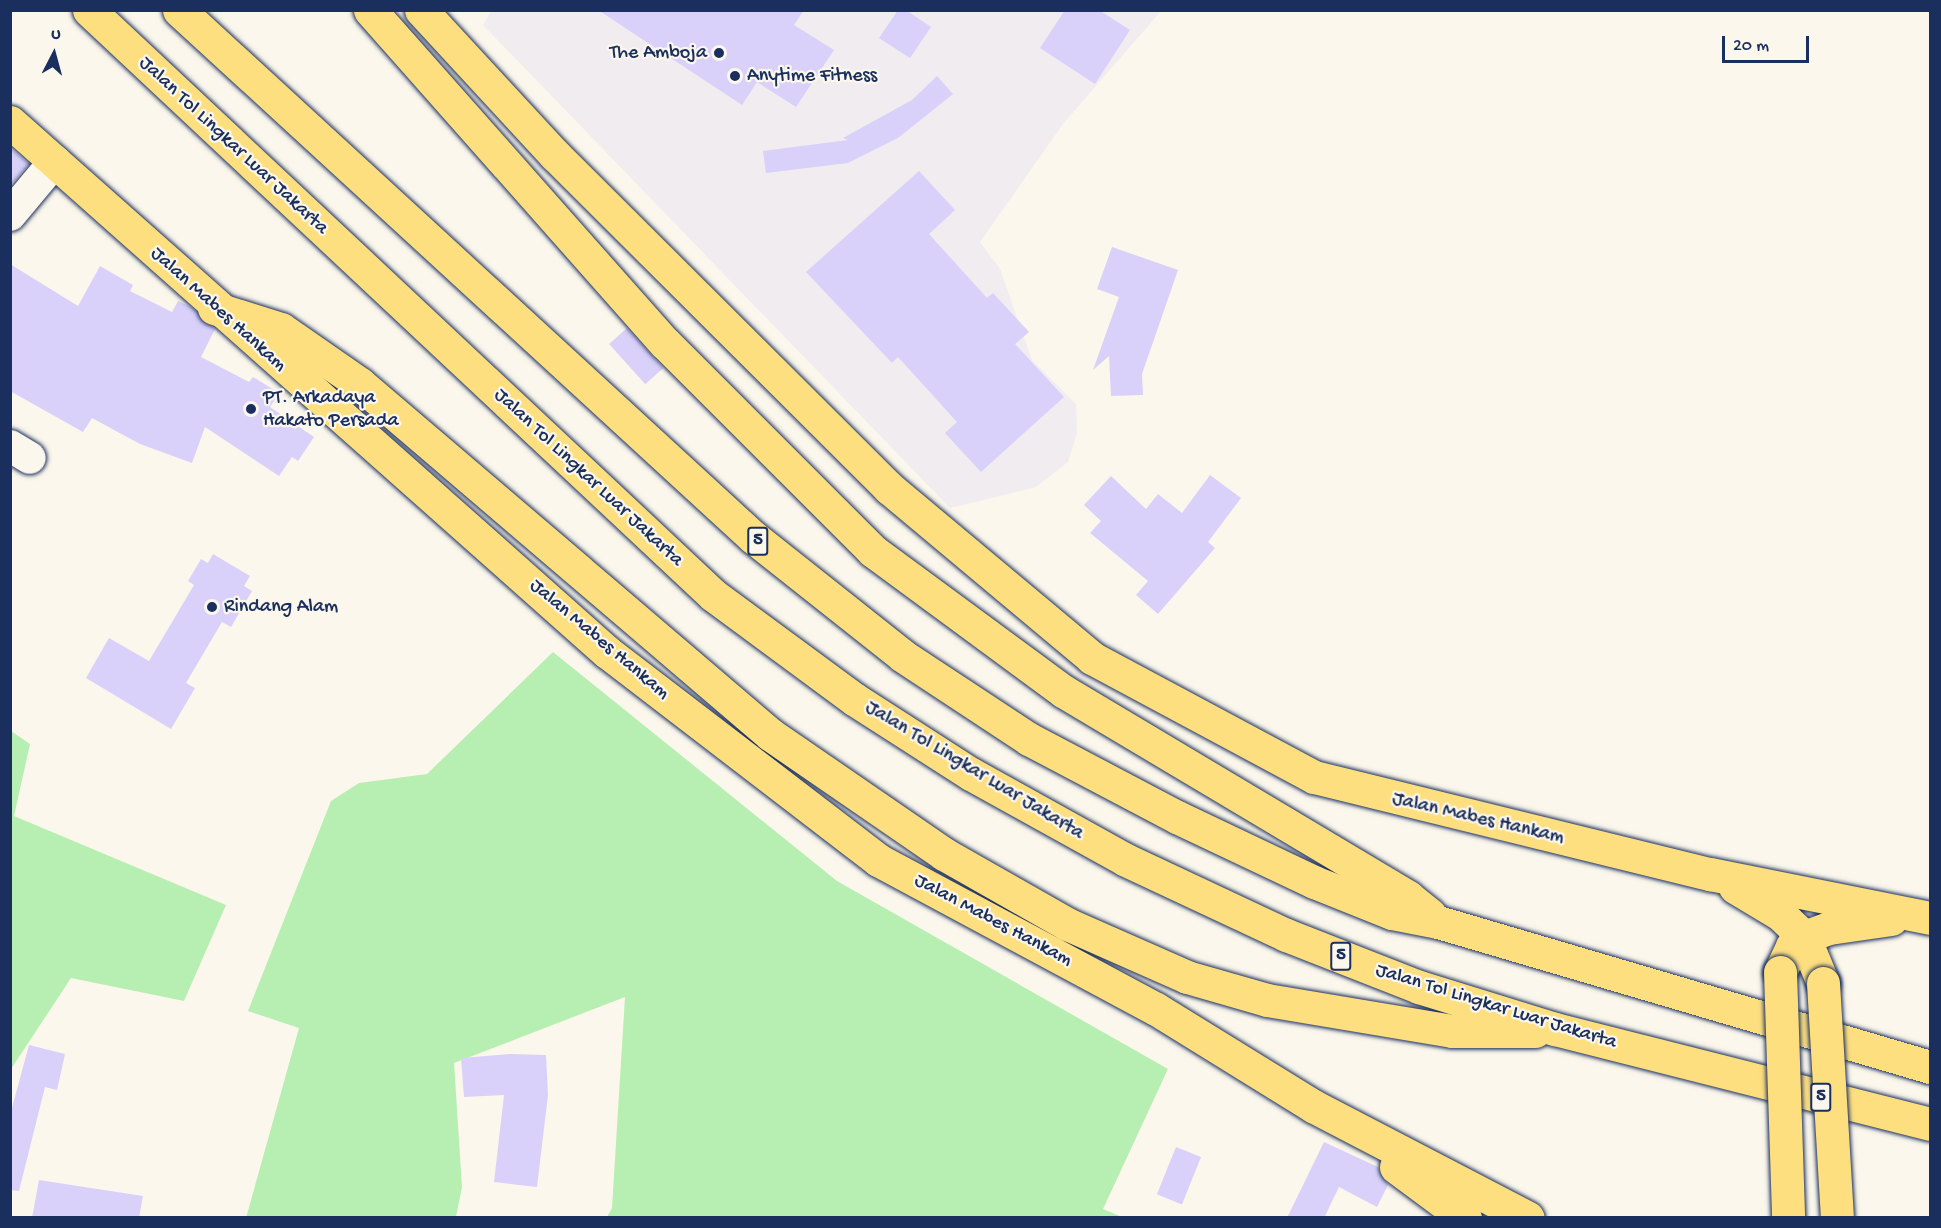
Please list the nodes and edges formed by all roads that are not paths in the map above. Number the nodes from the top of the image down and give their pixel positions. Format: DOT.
graph roads {
  1 [pos="89,10"];
  2 [pos="179,10"];
  3 [pos="370,10"];
  4 [pos="421,10"];
  5 [pos="10,122"];
  6 [pos="55,161"];
  7 [pos="10,215"];
  8 [pos="214,308"];
  9 [pos="1710,874"];
  10 [pos="1930,919"];
  11 [pos="1438,922"];
  12 [pos="1804,937"];
  13 [pos="1555,1029"];
  14 [pos="1930,1067"];
  15 [pos="1313,1106"];
  16 [pos="1930,1124"];
  17 [pos="1465,1218"];
  18 [pos="1528,1218"];
  19 [pos="1788,1218"];
  20 [pos="1837,1218"];
  1 -- 13 [label="main road, Jalan Tol Lingkar Luar Jakarta / 5"];
  2 -- 11 [label="main road, 5"];
  3 -- 11 [label="main road"];
  4 -- 9 [label="main road, Jalan Mabes Hankam"];
  5 -- 6 [label="main road, Jalan Mabes Hankam"];
  6 -- 7 [label="street"];
  6 -- 8 [label="main road, Jalan Mabes Hankam"];
  8 -- 13 [label="main road"];
  8 -- 15 [label="main road, Jalan Mabes Hankam"];
  9 -- 10 [label="main road, Jalan Mabes Hankam"];
  9 -- 12 [label="main road, Jalan Mabes Hankam"];
  10 -- 12 [label="main road, Jalan Mabes Hankam"];
  11 -- 14 [label="main road, 5"];
  12 -- 19 [label="main road, bridge"];
  12 -- 20 [label="main road, Jalan Mabes Hankam, bridge"];
  13 -- 16 [label="main road, Jalan Tol Lingkar Luar Jakarta / 5"];
  15 -- 17 [label="main road, Jalan Mabes Hankam"];
  15 -- 18 [label="main road, Jalan Mabes Hankam"];
}
